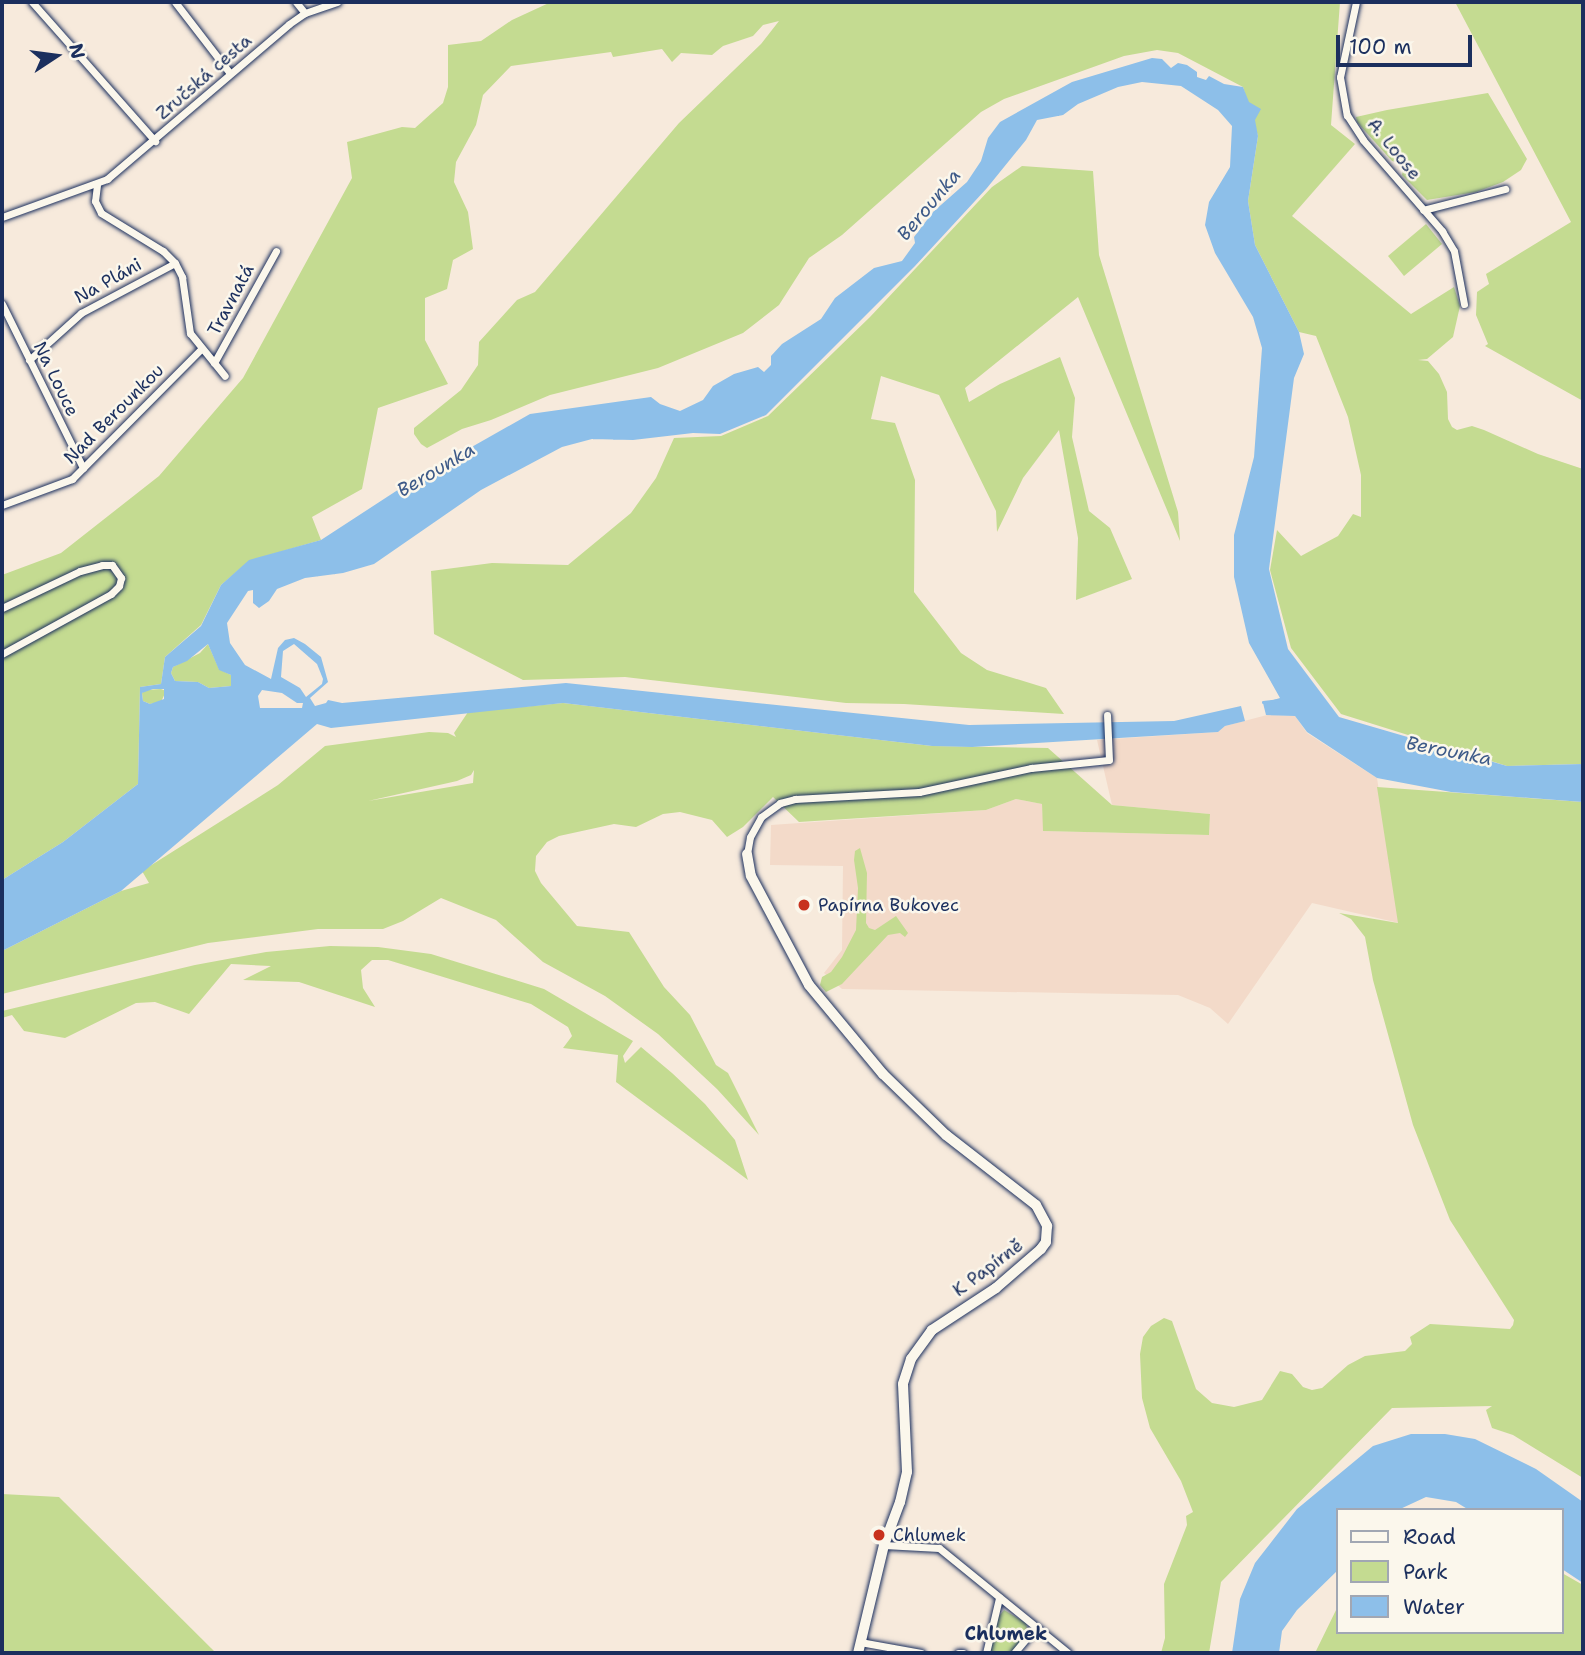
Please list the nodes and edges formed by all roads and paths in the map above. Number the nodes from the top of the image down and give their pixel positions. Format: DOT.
graph roads {
  1 [pos="32,2"];
  2 [pos="175,2"];
  3 [pos="296,2"];
  4 [pos="337,2"];
  5 [pos="1356,2"];
  6 [pos="305,13"];
  7 [pos="229,72"];
  8 [pos="155,141"];
  9 [pos="97,185"];
  10 [pos="1505,189"];
  11 [pos="1423,209"];
  12 [pos="2,217"];
  13 [pos="275,251"];
  14 [pos="175,263"];
  15 [pos="2,304"];
  16 [pos="1464,304"];
  17 [pos="201,349"];
  18 [pos="29,360"];
  19 [pos="214,363"];
  20 [pos="225,376"];
  21 [pos="83,468"];
  22 [pos="2,505"];
  23 [pos="2,608"];
  24 [pos="2,654"];
  25 [pos="1107,715"];
  26 [pos="747,854"];
  27 [pos="884,1545"];
  28 [pos="999,1598"];
  29 [pos="1036,1627"];
  30 [pos="859,1648"];
  31 [pos="921,1653"];
  32 [pos="986,1653"];
  33 [pos="1014,1653"];
  34 [pos="1068,1653"];
  1 -- 8 [label="street"];
  2 -- 7 [label="street"];
  3 -- 6 [label="street"];
  4 -- 6 [label="street, Zručská cesta"];
  5 -- 11 [label="street, A. Loose"];
  6 -- 7 [label="street, Zručská cesta"];
  7 -- 8 [label="street, Zručská cesta"];
  8 -- 9 [label="street, Zručská cesta"];
  9 -- 12 [label="street, Zručská cesta"];
  9 -- 14 [label="street"];
  10 -- 11 [label="street"];
  11 -- 16 [label="street, A. Loose"];
  13 -- 19 [label="street, Travnatá"];
  14 -- 17 [label="street"];
  14 -- 18 [label="street, Na Pláni"];
  15 -- 18 [label="street, Na Louce"];
  17 -- 19 [label="street"];
  17 -- 21 [label="street, Nad Berounkou"];
  18 -- 21 [label="street, Na Louce"];
  19 -- 20 [label="street"];
  21 -- 22 [label="street, Nad Berounkou"];
  23 -- 24 [label="street"];
  25 -- 26 [label="street"];
  26 -- 27 [label="street, K Papírně"];
  27 -- 28 [label="street"];
  27 -- 30 [label="street, K Papírně"];
  28 -- 29 [label="street"];
  28 -- 32 [label="street"];
  29 -- 33 [label="street"];
  29 -- 34 [label="street"];
  30 -- 31 [label="street"];
}
